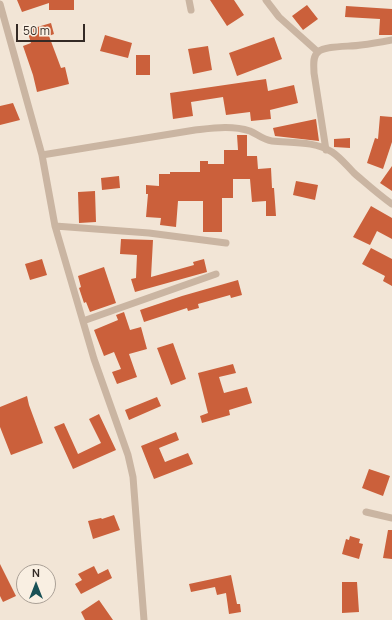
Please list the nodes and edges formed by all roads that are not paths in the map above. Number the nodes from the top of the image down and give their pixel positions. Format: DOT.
graph roads {
  1 [pos="189,0"];
  2 [pos="266,0"];
  3 [pos="0,4"];
  4 [pos="191,10"];
  5 [pos="392,40"];
  6 [pos="318,52"];
  7 [pos="326,150"];
  8 [pos="42,155"];
  9 [pos="392,204"];
  10 [pos="55,226"];
  11 [pos="226,243"];
  12 [pos="216,274"];
  13 [pos="83,321"];
  14 [pos="366,512"];
  15 [pos="392,518"];
  16 [pos="144,620"];
  1 -- 4 [label="street"];
  2 -- 6 [label="street"];
  3 -- 8 [label="street"];
  5 -- 6 [label="street"];
  6 -- 7 [label="street"];
  7 -- 8 [label="street"];
  7 -- 9 [label="street"];
  8 -- 10 [label="street"];
  10 -- 11 [label="street"];
  10 -- 13 [label="street"];
  12 -- 13 [label="street"];
  13 -- 16 [label="street"];
  14 -- 15 [label="street"];
}
